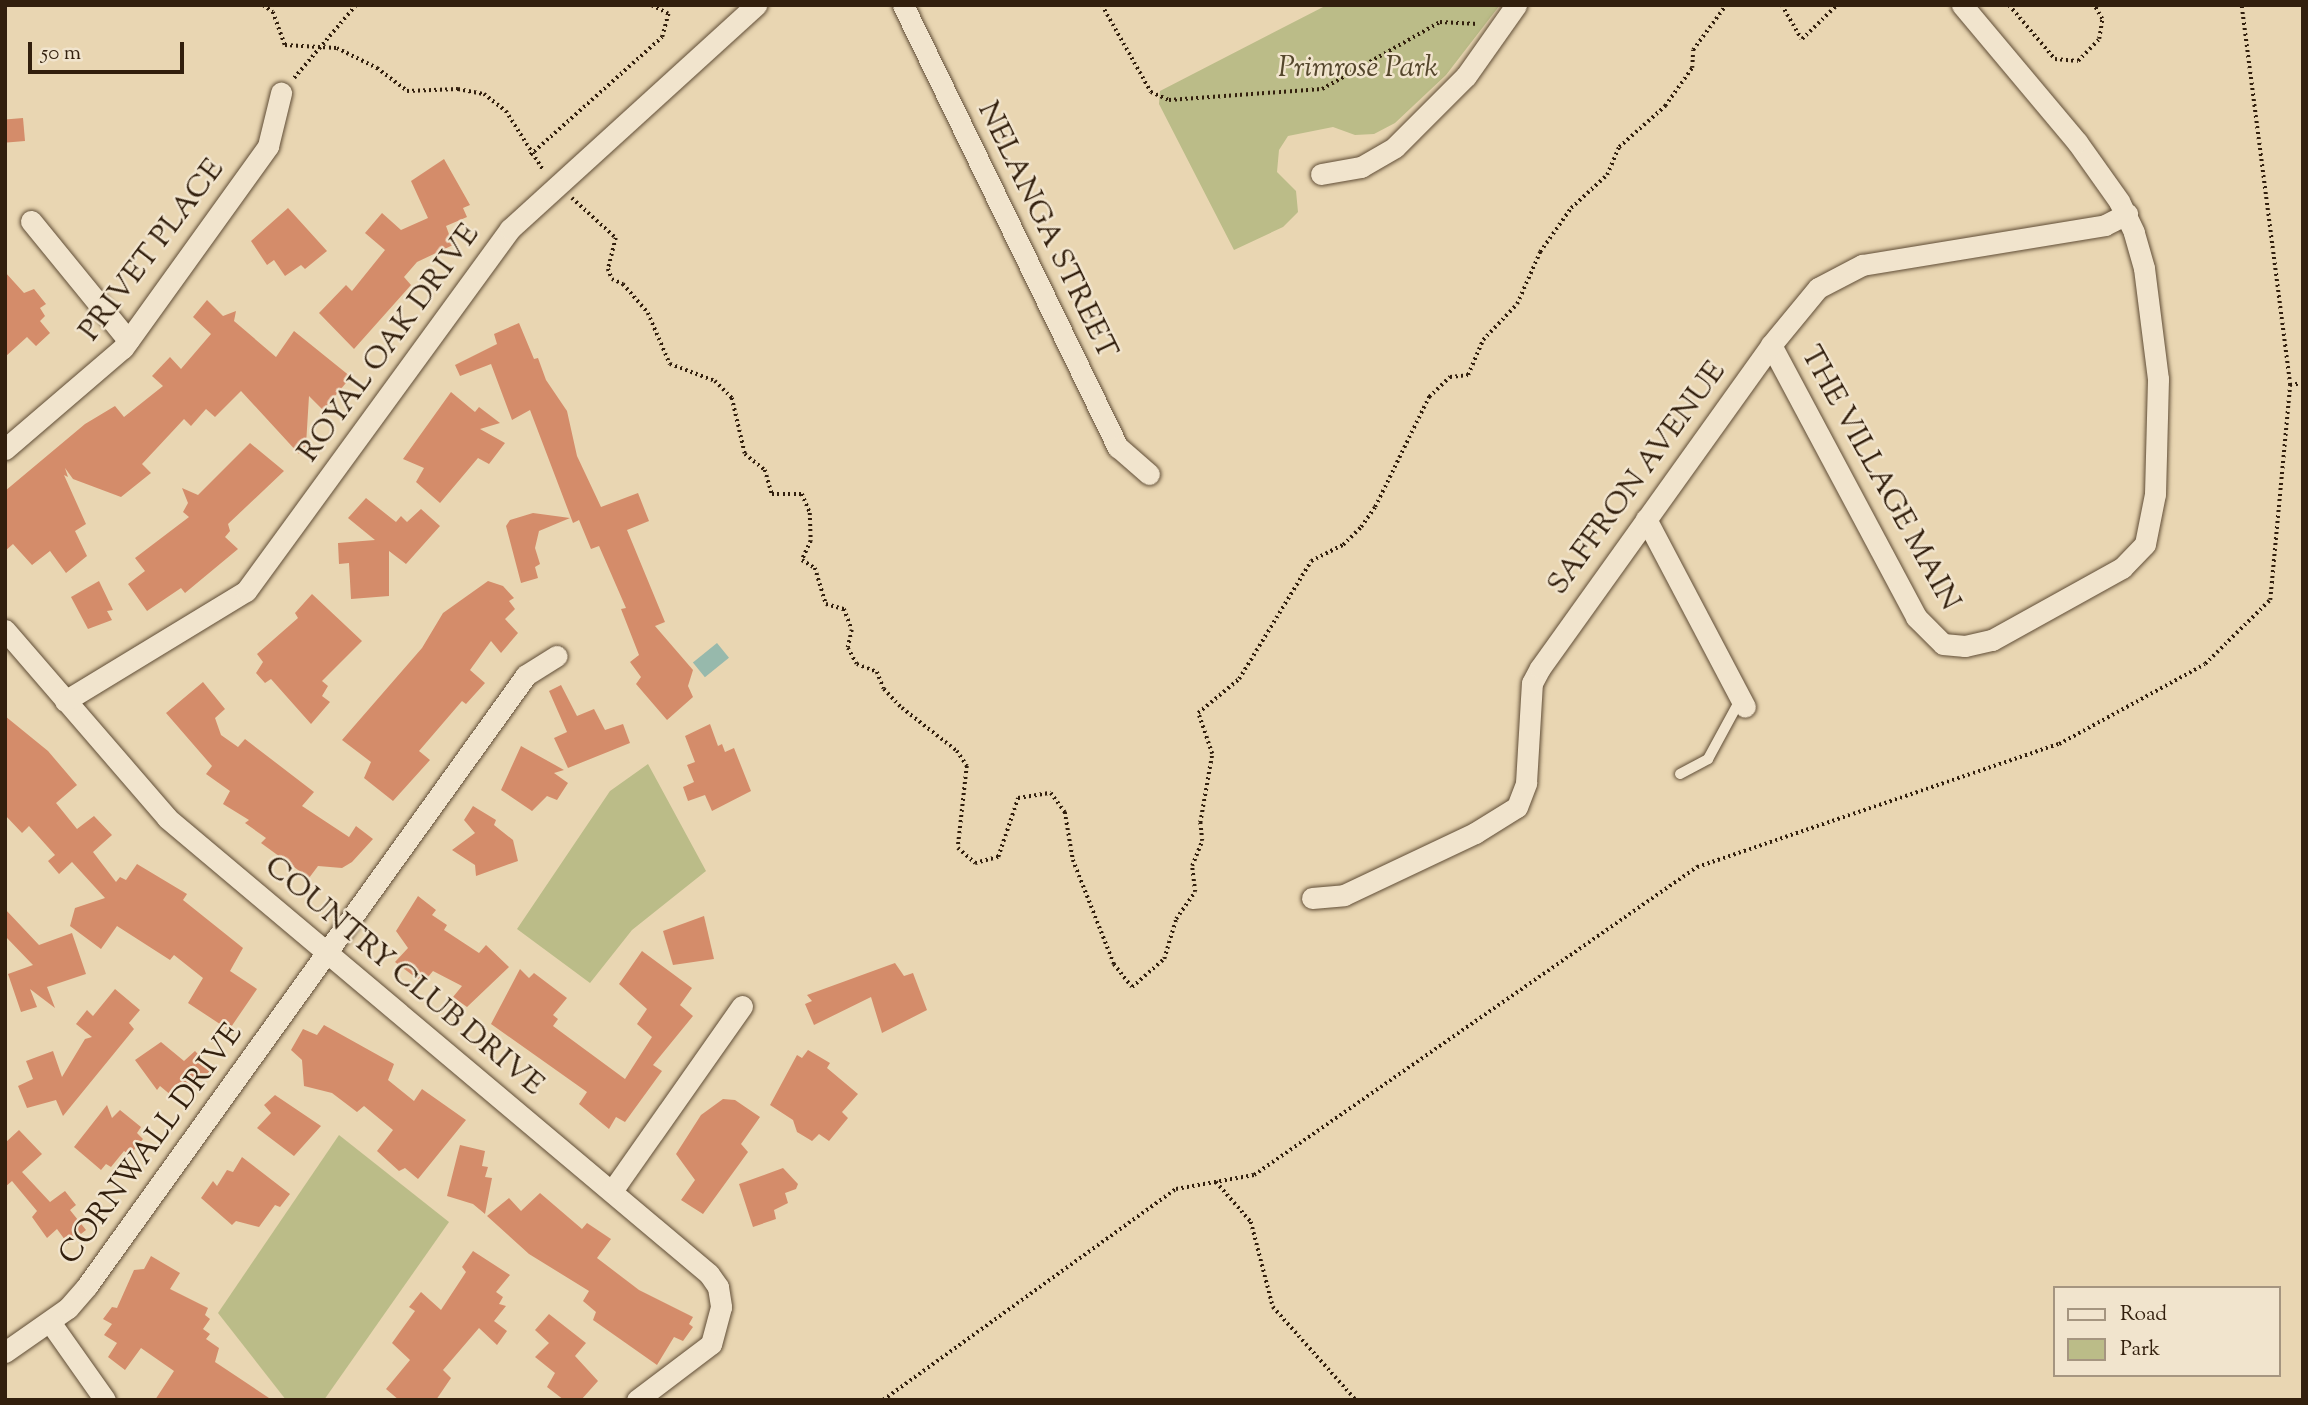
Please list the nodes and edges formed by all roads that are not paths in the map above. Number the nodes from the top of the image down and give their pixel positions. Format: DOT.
graph roads {
  1 [pos="756,5"];
  2 [pos="903,5"];
  3 [pos="1516,5"];
  4 [pos="1962,5"];
  5 [pos="281,93"];
  6 [pos="1321,174"];
  7 [pos="2127,214"];
  8 [pos="31,221"];
  9 [pos="128,341"];
  10 [pos="1771,345"];
  11 [pos="5,449"];
  12 [pos="1149,474"];
  13 [pos="1646,519"];
  14 [pos="5,630"];
  15 [pos="557,656"];
  16 [pos="65,701"];
  17 [pos="1743,703"];
  18 [pos="1680,774"];
  19 [pos="1312,898"];
  20 [pos="327,952"];
  21 [pos="742,1006"];
  22 [pos="612,1191"];
  23 [pos="50,1322"];
  24 [pos="5,1352"];
  25 [pos="106,1400"];
  26 [pos="638,1400"];
  1 -- 16 [label="street, ROYAL OAK DRIVE"];
  2 -- 12 [label="street, NELANGA STREET"];
  3 -- 6 [label="street"];
  4 -- 7 [label="street, THE VILLAGE MAIN"];
  5 -- 9 [label="street, PRIVET PLACE"];
  7 -- 10 [label="street, SAFFRON AVENUE"];
  7 -- 10 [label="street, THE VILLAGE MAIN"];
  8 -- 9 [label="street"];
  9 -- 11 [label="street, PRIVET PLACE"];
  10 -- 13 [label="street, SAFFRON AVENUE"];
  13 -- 17 [label="street"];
  13 -- 19 [label="street, SAFFRON AVENUE"];
  14 -- 16 [label="street, COUNTRY CLUB DRIVE"];
  15 -- 20 [label="street, CORNWALL DRIVE"];
  16 -- 20 [label="street, COUNTRY CLUB DRIVE"];
  17 -- 18 [label="lane"];
  20 -- 22 [label="street, COUNTRY CLUB DRIVE"];
  20 -- 23 [label="street, CORNWALL DRIVE"];
  21 -- 22 [label="street"];
  22 -- 26 [label="street, COUNTRY CLUB DRIVE"];
  23 -- 24 [label="street, CORNWALL DRIVE"];
  23 -- 25 [label="street"];
}
